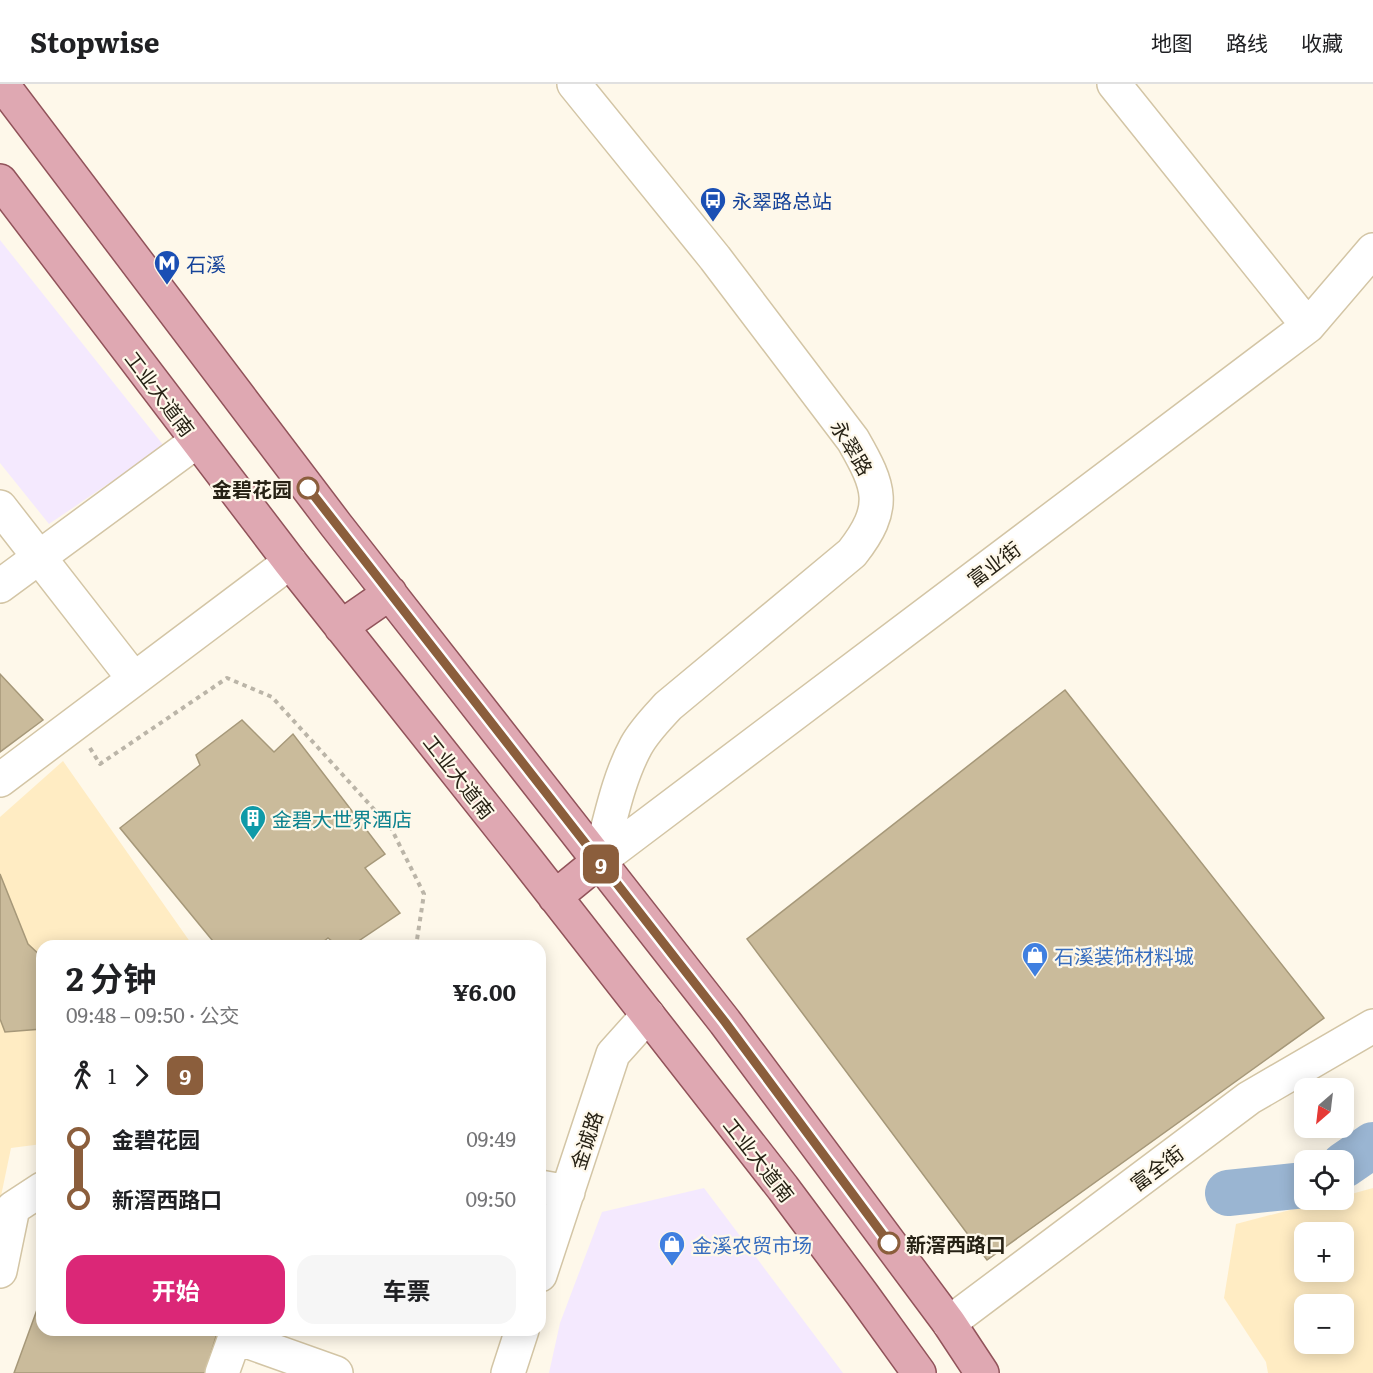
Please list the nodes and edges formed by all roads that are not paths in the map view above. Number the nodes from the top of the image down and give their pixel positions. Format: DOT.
graph roads {
  1 [pos="2,84"];
  2 [pos="574,84"];
  3 [pos="1114,84"];
  4 [pos="0,181"];
  5 [pos="1373,250"];
  6 [pos="1308,326"];
  7 [pos="197,441"];
  8 [pos="0,507"];
  9 [pos="39,557"];
  10 [pos="290,562"];
  11 [pos="0,586"];
  12 [pos="390,593"];
  13 [pos="341,627"];
  14 [pos="134,679"];
  15 [pos="0,780"];
  16 [pos="599,861"];
  17 [pos="555,897"];
  18 [pos="648,1015"];
  19 [pos="1373,1026"];
  20 [pos="554,1189"];
  21 [pos="36,1193"];
  22 [pos="546,1238"];
  23 [pos="0,1271"];
  24 [pos="949,1323"];
  25 [pos="520,1336"];
  26 [pos="222,1373"];
  27 [pos="336,1373"];
  28 [pos="508,1373"];
  29 [pos="919,1373"];
  30 [pos="982,1373"];
  1 -- 12 [label="main road"];
  2 -- 16 [label="street, 永翠路"];
  3 -- 6 [label="street"];
  4 -- 7 [label="main road, 工业大道南"];
  5 -- 6 [label="street, 富业街"];
  6 -- 16 [label="street, 富业街"];
  7 -- 9 [label="street"];
  7 -- 10 [label="main road, 工业大道南"];
  8 -- 9 [label="street"];
  9 -- 11 [label="street"];
  9 -- 14 [label="street"];
  10 -- 13 [label="main road, 工业大道南"];
  10 -- 14 [label="street"];
  12 -- 13 [label="main road"];
  12 -- 16 [label="main road"];
  13 -- 17 [label="main road, 工业大道南"];
  14 -- 15 [label="street"];
  16 -- 17 [label="main road"];
  16 -- 24 [label="main road"];
  17 -- 18 [label="main road, 工业大道南"];
  18 -- 20 [label="street, 金诚路"];
  18 -- 29 [label="main road, 工业大道南"];
  19 -- 24 [label="street, 富全街"];
  20 -- 22 [label="street, 金诚路"];
  21 -- 23 [label="street"];
  24 -- 30 [label="main road"];
  25 -- 28 [label="street"];
  26 -- 27 [label="street"];
}
